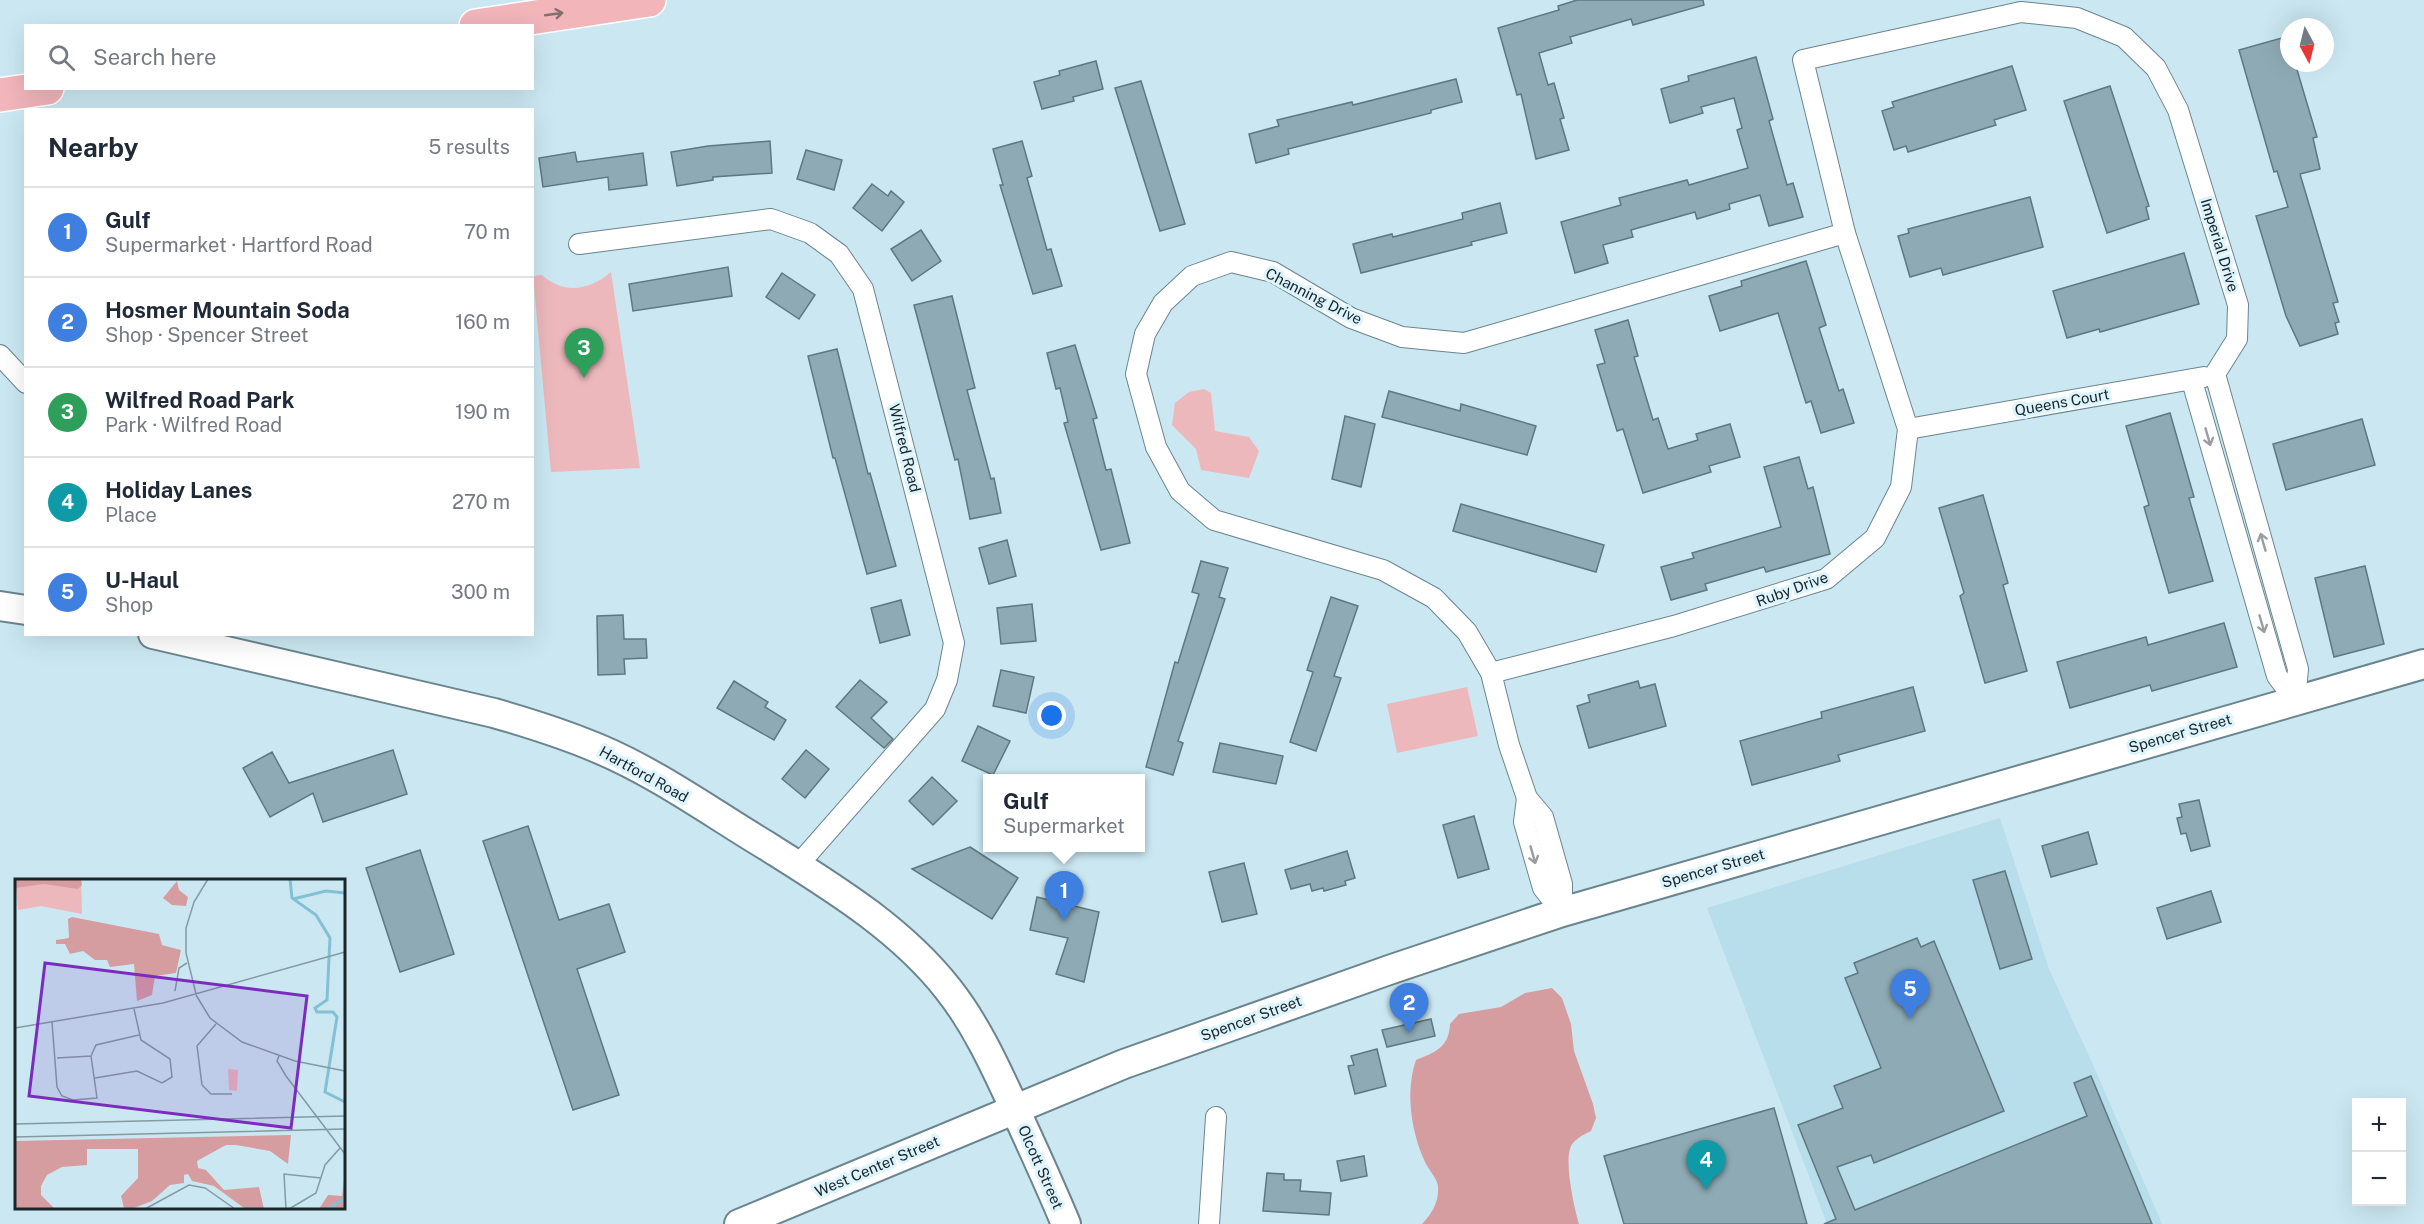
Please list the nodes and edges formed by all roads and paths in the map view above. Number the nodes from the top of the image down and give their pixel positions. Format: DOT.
graph roads {
  1 [pos="650,0"];
  2 [pos="489,24"];
  3 [pos="34,90"];
  4 [pos="0,95"];
  5 [pos="1845,233"];
  6 [pos="579,244"];
  7 [pos="0,355"];
  8 [pos="2215,374"];
  9 [pos="24,381"];
  10 [pos="2192,381"];
  11 [pos="1908,429"];
  12 [pos="0,606"];
  13 [pos="24,610"];
  14 [pos="196,637"];
  15 [pos="2424,664"];
  16 [pos="1491,673"];
  17 [pos="2295,700"];
  18 [pos="798,866"];
  19 [pos="1562,912"];
  20 [pos="1015,1110"];
  21 [pos="1216,1117"];
  22 [pos="739,1224"];
  23 [pos="1066,1224"];
  24 [pos="1209,1224"];
  2 -- 1 [label="highway, one-way"];
  3 -- 4 [label="highway"];
  5 -- 8 [label="street, Imperial Drive"];
  5 -- 11 [label="street, Ruby Drive"];
  5 -- 16 [label="street, Channing Drive"];
  6 -- 18 [label="street, Wilfred Road"];
  7 -- 9 [label="street"];
  8 -- 10 [label="street, Queens Court"];
  17 -- 8 [label="street, one-way"];
  10 -- 11 [label="street, Queens Court"];
  10 -- 17 [label="street, one-way"];
  11 -- 16 [label="street, Ruby Drive"];
  12 -- 13 [label="main road"];
  14 -- 18 [label="main road, Hartford Road"];
  15 -- 17 [label="main road, Spencer Street"];
  16 -- 19 [label="street, Channing Drive"];
  17 -- 19 [label="main road, Spencer Street"];
  18 -- 20 [label="main road, Hartford Road"];
  19 -- 20 [label="main road, Spencer Street"];
  20 -- 22 [label="main road, West Center Street"];
  20 -- 23 [label="main road, Olcott Street"];
  21 -- 24 [label="street"];
}
